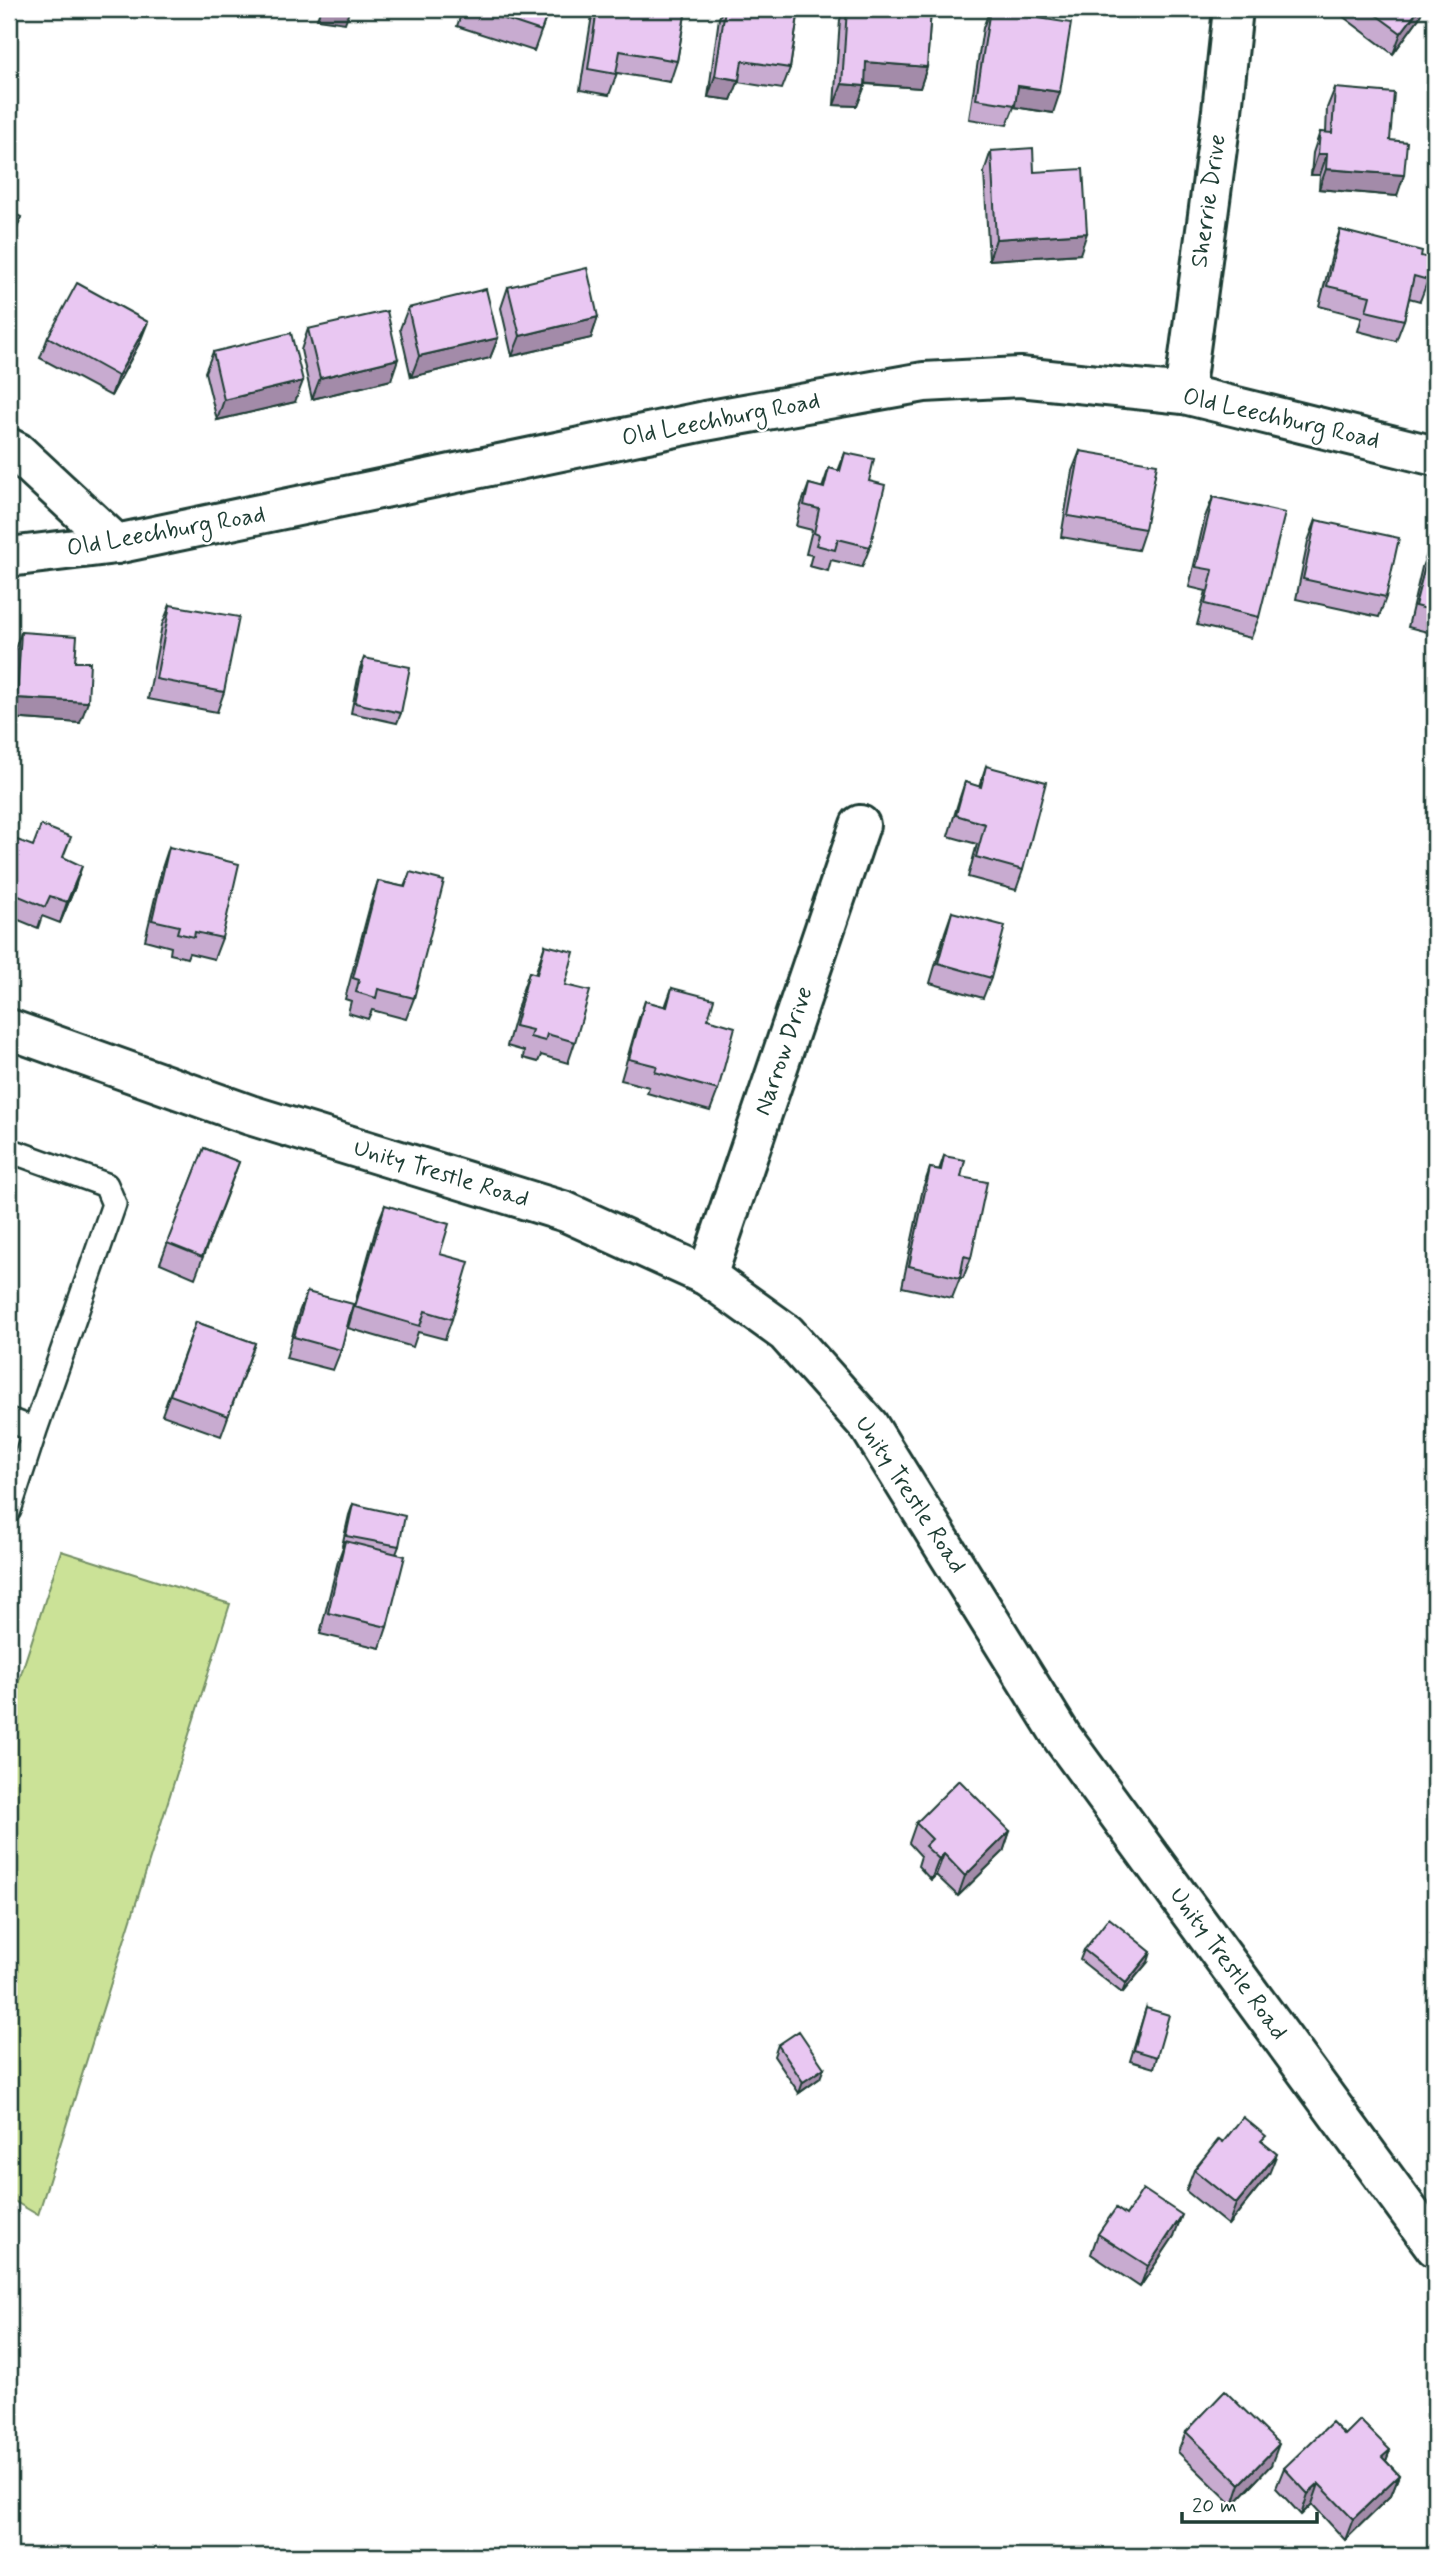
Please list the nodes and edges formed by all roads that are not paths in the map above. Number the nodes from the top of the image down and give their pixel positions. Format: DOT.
graph roads {
  1 [pos="1233,9"];
  2 [pos="1184,394"];
  3 [pos="9,448"];
  4 [pos="1435,456"];
  5 [pos="116,544"];
  6 [pos="9,557"];
  7 [pos="860,825"];
  8 [pos="9,1028"];
  9 [pos="9,1150"];
  10 [pos="707,1276"];
  11 [pos="9,1420"];
  12 [pos="35,1430"];
  13 [pos="9,1510"];
  14 [pos="1435,2247"];
  1 -- 2 [label="street, Sherrie Drive"];
  2 -- 4 [label="street, Old Leechburg Road"];
  2 -- 5 [label="street, Old Leechburg Road"];
  3 -- 5 [label="street"];
  5 -- 6 [label="street, Old Leechburg Road"];
  7 -- 10 [label="street, Narrow Drive"];
  8 -- 10 [label="street, Unity Trestle Road"];
  9 -- 12 [label="lane"];
  10 -- 14 [label="street, Unity Trestle Road"];
  11 -- 12 [label="lane"];
  12 -- 13 [label="lane"];
}
